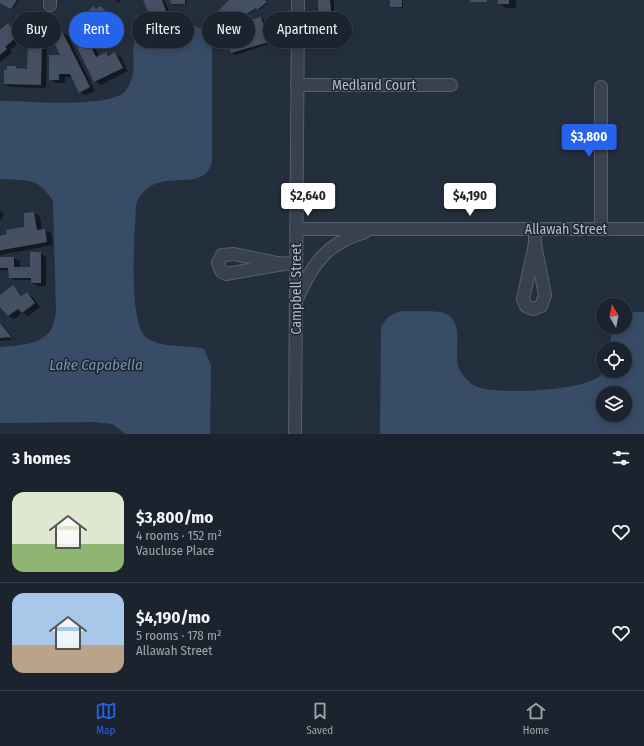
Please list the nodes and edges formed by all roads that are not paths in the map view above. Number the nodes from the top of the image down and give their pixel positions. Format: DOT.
graph roads {
  1 [pos="298,0"];
  2 [pos="297,85"];
  3 [pos="451,85"];
  4 [pos="601,87"];
  5 [pos="601,228"];
  6 [pos="644,228"];
  7 [pos="296,229"];
  8 [pos="376,229"];
  9 [pos="535,229"];
  10 [pos="535,244"];
  11 [pos="296,302"];
  12 [pos="295,434"];
  1 -- 2 [label="street, Campbell Street"];
  2 -- 3 [label="street, Medland Court"];
  2 -- 7 [label="street, Campbell Street"];
  4 -- 5 [label="street"];
  5 -- 6 [label="street, Allawah Street"];
  5 -- 9 [label="street, Allawah Street"];
  7 -- 8 [label="street, Allawah Street"];
  7 -- 11 [label="street, Campbell Street"];
  8 -- 9 [label="street, Allawah Street"];
  8 -- 11 [label="street"];
  9 -- 10 [label="street"];
  11 -- 12 [label="street, Campbell Street"];
}
